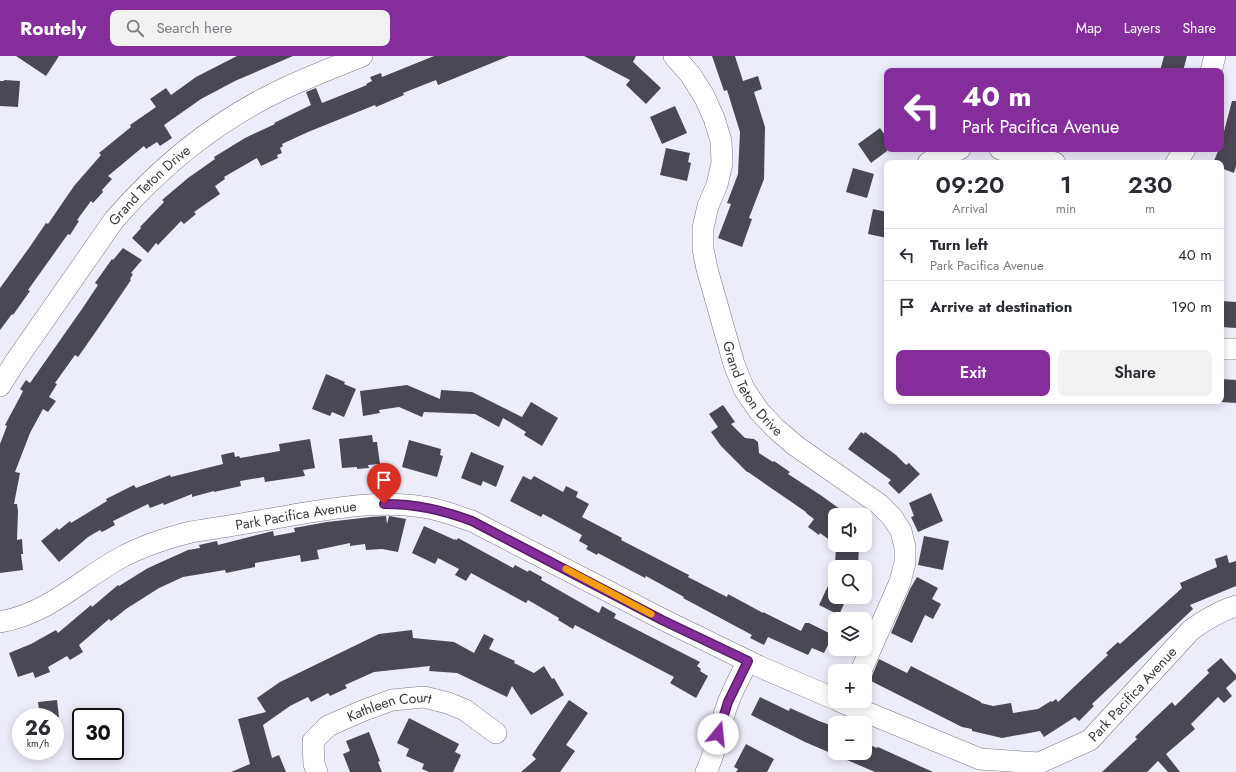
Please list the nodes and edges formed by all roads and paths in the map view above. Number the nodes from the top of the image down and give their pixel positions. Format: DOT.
graph roads {
  1 [pos="362,56"];
  2 [pos="674,56"];
  3 [pos="1215,56"];
  4 [pos="1212,68"];
  5 [pos="950,152"];
  6 [pos="1012,152"];
  7 [pos="932,160"];
  8 [pos="1043,160"];
  9 [pos="1224,349"];
  10 [pos="1236,349"];
  11 [pos="0,386"];
  12 [pos="1236,606"];
  13 [pos="0,622"];
  14 [pos="748,661"];
  15 [pos="863,664"];
  16 [pos="828,695"];
  17 [pos="858,708"];
  18 [pos="496,732"];
  19 [pos="1040,767"];
  20 [pos="317,772"];
  21 [pos="706,772"];
  1 -- 11 [label="street, Grand Teton Drive"];
  2 -- 15 [label="street, Grand Teton Drive"];
  3 -- 4 [label="street"];
  5 -- 7 [label="street"];
  6 -- 8 [label="street"];
  9 -- 10 [label="street"];
  12 -- 19 [label="street, Park Pacifica Avenue"];
  13 -- 14 [label="street, Park Pacifica Avenue"];
  14 -- 16 [label="street, Park Pacifica Avenue"];
  14 -- 21 [label="street"];
  17 -- 19 [label="street, Park Pacifica Avenue"];
  18 -- 20 [label="street, Kathleen Court"];
}
